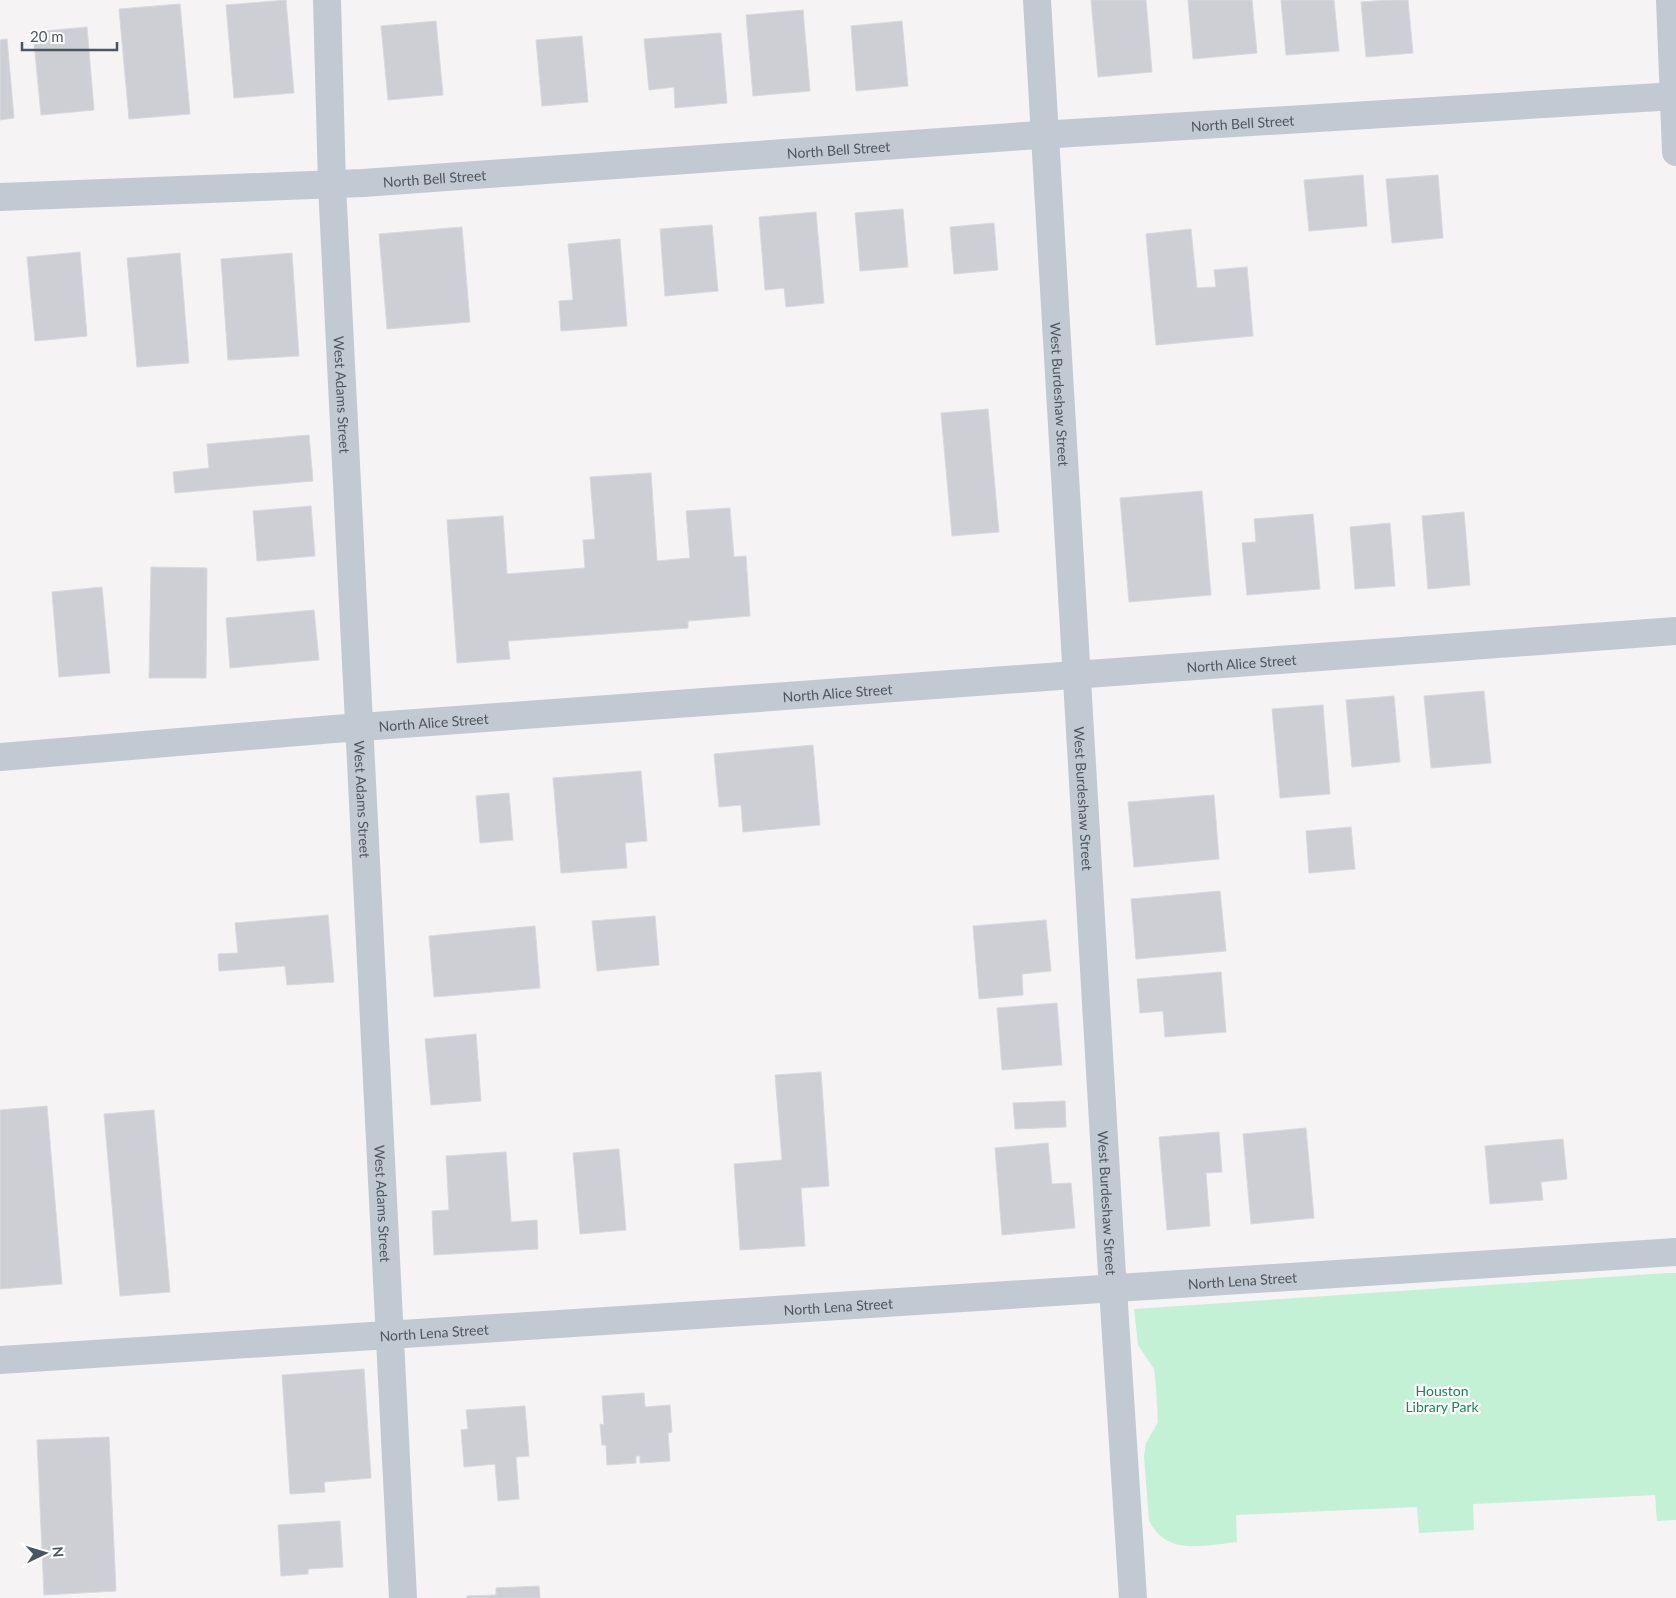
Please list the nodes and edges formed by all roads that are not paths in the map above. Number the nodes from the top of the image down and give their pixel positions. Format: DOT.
graph roads {
  1 [pos="327,0"];
  2 [pos="1037,0"];
  3 [pos="1670,0"];
  4 [pos="1675,96"];
  5 [pos="1044,134"];
  6 [pos="1676,152"];
  7 [pos="332,185"];
  8 [pos="0,197"];
  9 [pos="1676,631"];
  10 [pos="1077,674"];
  11 [pos="360,727"];
  12 [pos="0,757"];
  13 [pos="1676,1252"];
  14 [pos="1112,1287"];
  15 [pos="390,1335"];
  16 [pos="0,1360"];
  17 [pos="403,1598"];
  18 [pos="1133,1598"];
  1 -- 7 [label="street, West Adams Street"];
  2 -- 5 [label="street, West Burdeshaw Street"];
  3 -- 4 [label="street"];
  4 -- 5 [label="street, North Bell Street"];
  4 -- 6 [label="street"];
  5 -- 7 [label="street, North Bell Street"];
  5 -- 10 [label="street, West Burdeshaw Street"];
  7 -- 8 [label="street, North Bell Street"];
  7 -- 11 [label="street, West Adams Street"];
  9 -- 10 [label="street, North Alice Street"];
  10 -- 11 [label="street, North Alice Street"];
  10 -- 14 [label="street, West Burdeshaw Street"];
  11 -- 12 [label="street, North Alice Street"];
  11 -- 15 [label="street, West Adams Street"];
  13 -- 14 [label="street, North Lena Street"];
  14 -- 15 [label="street, North Lena Street"];
  14 -- 18 [label="street, West Burdeshaw Street"];
  15 -- 16 [label="street, North Lena Street"];
  15 -- 17 [label="street, West Adams Street"];
}
